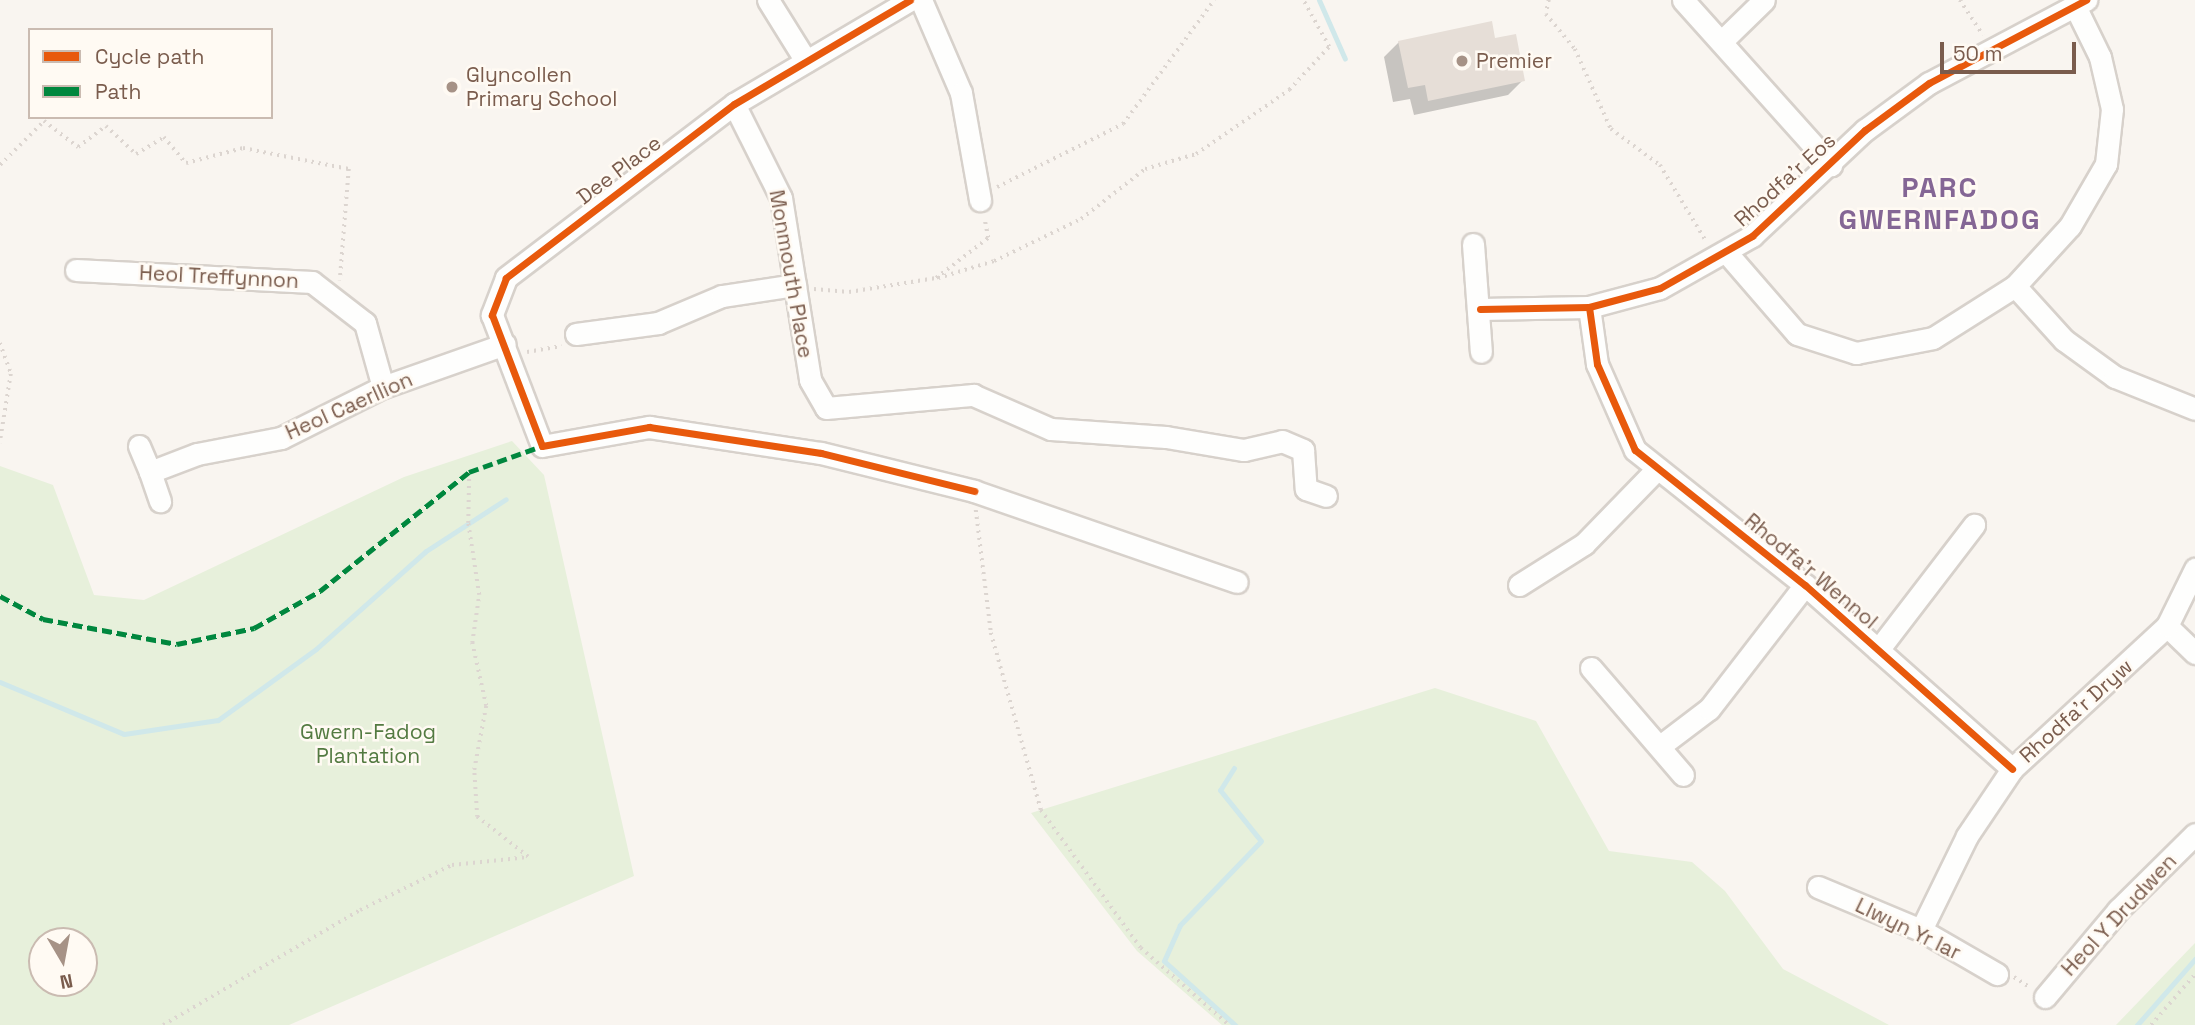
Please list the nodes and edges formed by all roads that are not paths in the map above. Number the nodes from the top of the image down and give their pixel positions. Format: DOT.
graph roads {
  1 [pos="768,0"];
  2 [pos="910,0"];
  3 [pos="921,0"];
  4 [pos="1683,0"];
  5 [pos="1764,0"];
  6 [pos="2080,3"];
  7 [pos="1723,40"];
  8 [pos="806,61"];
  9 [pos="734,104"];
  10 [pos="1831,165"];
  11 [pos="980,200"];
  12 [pos="1474,244"];
  13 [pos="1721,255"];
  14 [pos="76,270"];
  15 [pos="795,285"];
  16 [pos="2015,286"];
  17 [pos="1589,307"];
  18 [pos="1480,309"];
  19 [pos="576,334"];
  20 [pos="508,349"];
  21 [pos="1481,352"];
  22 [pos="383,387"];
  23 [pos="2195,409"];
  24 [pos="139,446"];
  25 [pos="1655,471"];
  26 [pos="150,472"];
  27 [pos="1326,496"];
  28 [pos="160,501"];
  29 [pos="1974,525"];
  30 [pos="2195,569"];
  31 [pos="1237,582"];
  32 [pos="1519,585"];
  33 [pos="1805,585"];
  34 [pos="2167,626"];
  35 [pos="1878,650"];
  36 [pos="2195,653"];
  37 [pos="1591,668"];
  38 [pos="1660,746"];
  39 [pos="2012,769"];
  40 [pos="1683,775"];
  41 [pos="2195,834"];
  42 [pos="1818,887"];
  43 [pos="1921,930"];
  44 [pos="1997,974"];
  45 [pos="2045,997"];
  1 -- 8 [label="street"];
  2 -- 8 [label="street, Dee Place"];
  3 -- 11 [label="street"];
  4 -- 7 [label="street"];
  5 -- 7 [label="street"];
  6 -- 10 [label="street, Rhodfa'r Eos"];
  6 -- 16 [label="street"];
  7 -- 10 [label="street"];
  8 -- 9 [label="street, Dee Place"];
  9 -- 15 [label="street, Monmouth Place"];
  9 -- 20 [label="street, Dee Place"];
  10 -- 13 [label="street, Rhodfa'r Eos"];
  12 -- 18 [label="street"];
  13 -- 16 [label="street"];
  13 -- 17 [label="street, Rhodfa'r Eos"];
  14 -- 22 [label="street, Heol Treffynnon"];
  15 -- 19 [label="street"];
  15 -- 27 [label="street, Monmouth Place"];
  16 -- 23 [label="street"];
  17 -- 18 [label="street, Rhodfa'r Eos"];
  17 -- 25 [label="street, Rhodfa'r Wennol"];
  18 -- 21 [label="street"];
  20 -- 22 [label="street, Heol Caerllion"];
  20 -- 31 [label="street, Dee Place"];
  22 -- 26 [label="street, Heol Caerllion"];
  24 -- 26 [label="street"];
  25 -- 32 [label="street"];
  25 -- 33 [label="street, Rhodfa'r Wennol"];
  26 -- 28 [label="street"];
  29 -- 35 [label="street"];
  30 -- 34 [label="street, Rhodfa'r Dryw"];
  33 -- 35 [label="street, Rhodfa'r Wennol"];
  33 -- 38 [label="street"];
  34 -- 36 [label="street"];
  34 -- 39 [label="street, Rhodfa'r Dryw"];
  35 -- 39 [label="street, Rhodfa'r Wennol"];
  37 -- 38 [label="street"];
  38 -- 40 [label="street"];
  39 -- 43 [label="street, Rhodfa'r Dryw"];
  41 -- 45 [label="street, Heol Y Drudwen"];
  42 -- 43 [label="street, Llwyn Yr Iar"];
  43 -- 44 [label="street, Llwyn Yr Iar"];
}
